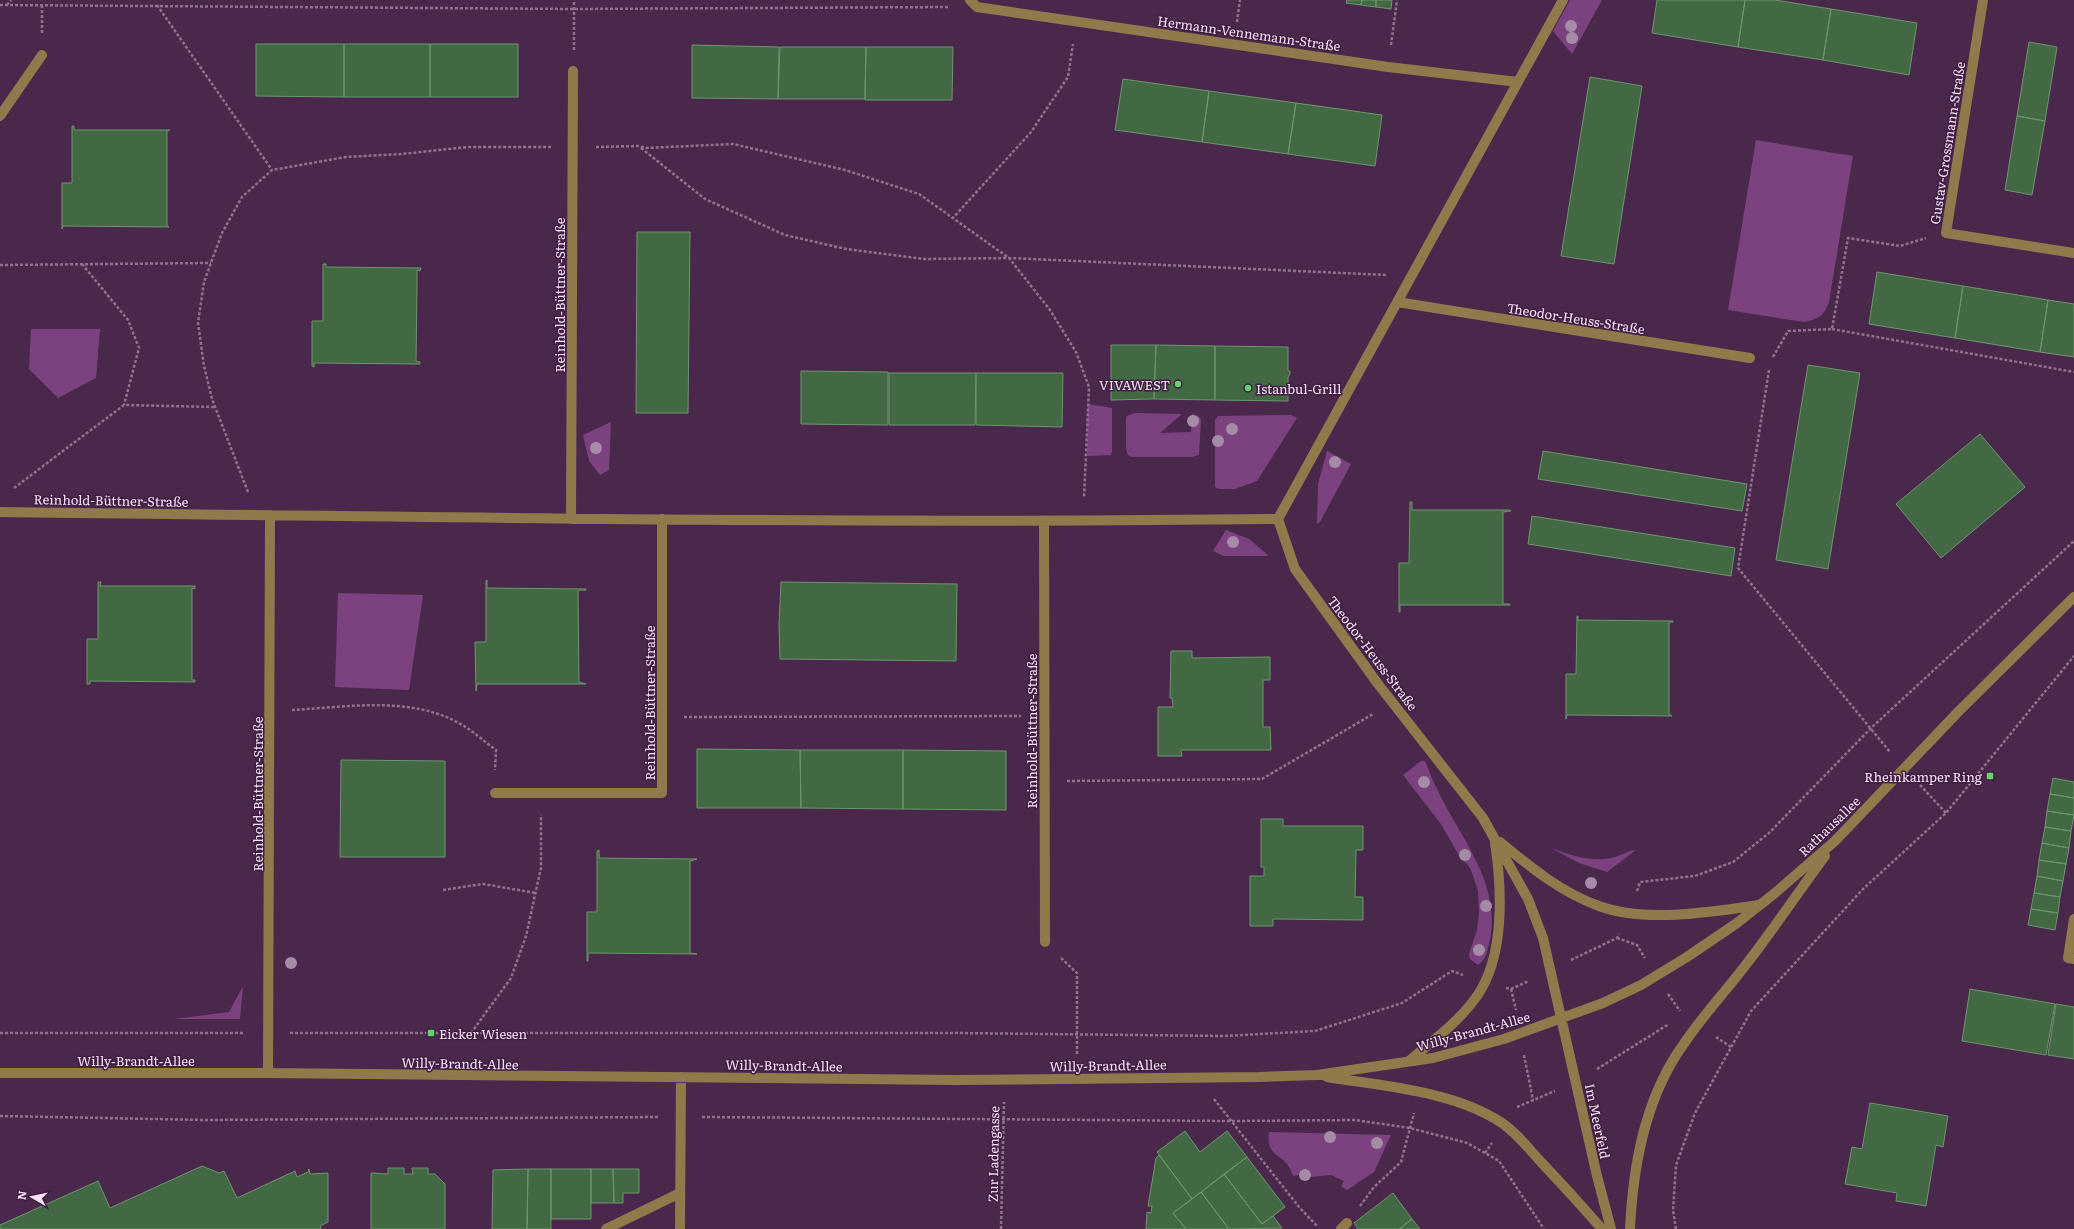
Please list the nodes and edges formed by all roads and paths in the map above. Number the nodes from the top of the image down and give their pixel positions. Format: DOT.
graph roads {
  1 [pos="11,0"];
  2 [pos="574,0"];
  3 [pos="1397,0"];
  4 [pos="1563,0"];
  5 [pos="1983,0"];
  6 [pos="974,3"];
  7 [pos="0,5"];
  8 [pos="7,5"];
  9 [pos="42,5"];
  10 [pos="156,5"];
  11 [pos="574,9"];
  12 [pos="1077,21"];
  13 [pos="42,55"];
  14 [pos="1388,67"];
  15 [pos="574,71"];
  16 [pos="1518,82"];
  17 [pos="0,116"];
  18 [pos="639,146"];
  19 [pos="573,147"];
  20 [pos="272,170"];
  21 [pos="952,219"];
  22 [pos="1946,233"];
  23 [pos="2074,253"];
  24 [pos="1009,258"];
  25 [pos="211,263"];
  26 [pos="82,264"];
  27 [pos="0,265"];
  28 [pos="1412,276"];
  29 [pos="1397,302"];
  30 [pos="1832,330"];
  31 [pos="1750,358"];
  32 [pos="1770,361"];
  33 [pos="2074,372"];
  34 [pos="124,405"];
  35 [pos="216,407"];
  36 [pos="12,490"];
  37 [pos="0,512"];
  38 [pos="256,515"];
  39 [pos="270,515"];
  40 [pos="1278,518"];
  41 [pos="571,519"];
  42 [pos="662,519"];
  43 [pos="1044,521"];
  44 [pos="1083,521"];
  45 [pos="2074,541"];
  46 [pos="2074,597"];
  47 [pos="2074,656"];
  48 [pos="1393,703"];
  49 [pos="270,711"];
  50 [pos="1044,716"];
  51 [pos="662,717"];
  52 [pos="1870,729"];
  53 [pos="1904,768"];
  54 [pos="1045,781"];
  55 [pos="495,793"];
  56 [pos="542,793"];
  57 [pos="1946,813"];
  58 [pos="1494,837"];
  59 [pos="1835,841"];
  60 [pos="443,890"];
  61 [pos="536,893"];
  62 [pos="1759,905"];
  63 [pos="1628,912"];
  64 [pos="2074,919"];
  65 [pos="1045,942"];
  66 [pos="2074,959"];
  67 [pos="1550,971"];
  68 [pos="1485,982"];
  69 [pos="1561,1019"];
  70 [pos="0,1033"];
  71 [pos="269,1033"];
  72 [pos="471,1033"];
  73 [pos="1077,1034"];
  74 [pos="1409,1062"];
  75 [pos="0,1073"];
  76 [pos="268,1073"];
  77 [pos="1317,1075"];
  78 [pos="681,1077"];
  79 [pos="1196,1077"];
  80 [pos="1077,1078"];
  81 [pos="1004,1080"];
  82 [pos="1420,1092"];
  83 [pos="0,1116"];
  84 [pos="681,1117"];
  85 [pos="1004,1120"];
  86 [pos="1231,1122"];
  87 [pos="1410,1128"];
  88 [pos="680,1193"];
  89 [pos="1344,1226"];
  90 [pos="606,1229"];
  91 [pos="680,1229"];
  92 [pos="1001,1229"];
  93 [pos="1320,1229"];
  94 [pos="1544,1229"];
  95 [pos="1602,1229"];
  96 [pos="1611,1229"];
  97 [pos="1630,1229"];
  98 [pos="1676,1229"];
  1 -- 8 [label="path"];
  2 -- 11 [label="path"];
  3 -- 14 [label="path"];
  4 -- 16 [label="street"];
  5 -- 22 [label="street, Gustav-Grossmann-Straße"];
  6 -- 11 [label="path"];
  6 -- 12 [label="street, Hermann-Vennemann-Straße"];
  7 -- 8 [label="path"];
  8 -- 9 [label="path"];
  9 -- 10 [label="path"];
  9 -- 13 [label="path"];
  10 -- 11 [label="path"];
  10 -- 20 [label="path"];
  11 -- 15 [label="path"];
  12 -- 14 [label="street, Hermann-Vennemann-Straße"];
  12 -- 21 [label="path"];
  13 -- 17 [label="street"];
  14 -- 16 [label="street, Hermann-Vennemann-Straße"];
  15 -- 19 [label="street, Reinhold-Büttner-Straße"];
  16 -- 28 [label="street"];
  18 -- 19 [label="path"];
  18 -- 21 [label="path"];
  18 -- 24 [label="path"];
  19 -- 20 [label="path"];
  19 -- 41 [label="street, Reinhold-Büttner-Straße"];
  20 -- 25 [label="path"];
  21 -- 24 [label="path"];
  22 -- 23 [label="street, Gustav-Grossmann-Straße"];
  22 -- 30 [label="path"];
  24 -- 28 [label="path"];
  24 -- 44 [label="path"];
  25 -- 26 [label="path"];
  25 -- 35 [label="path"];
  26 -- 27 [label="path"];
  26 -- 34 [label="path"];
  28 -- 29 [label="street"];
  29 -- 31 [label="street, Theodor-Heuss-Straße"];
  29 -- 40 [label="street"];
  30 -- 32 [label="path"];
  30 -- 33 [label="path"];
  31 -- 32 [label="path"];
  32 -- 52 [label="path"];
  34 -- 35 [label="path"];
  34 -- 36 [label="path"];
  35 -- 38 [label="path"];
  37 -- 38 [label="street, Reinhold-Büttner-Straße"];
  38 -- 39 [label="street, Reinhold-Büttner-Straße"];
  39 -- 41 [label="street, Reinhold-Büttner-Straße"];
  39 -- 49 [label="street, Reinhold-Büttner-Straße"];
  40 -- 44 [label="street, Reinhold-Büttner-Straße"];
  40 -- 48 [label="street, Theodor-Heuss-Straße"];
  41 -- 42 [label="street, Reinhold-Büttner-Straße"];
  42 -- 43 [label="street, Reinhold-Büttner-Straße"];
  42 -- 51 [label="street, Reinhold-Büttner-Straße"];
  43 -- 44 [label="street, Reinhold-Büttner-Straße"];
  43 -- 50 [label="street, Reinhold-Büttner-Straße"];
  45 -- 52 [label="path"];
  46 -- 53 [label="street, Rathausallee"];
  47 -- 57 [label="path"];
  48 -- 54 [label="path"];
  48 -- 58 [label="street, Theodor-Heuss-Straße"];
  49 -- 55 [label="path"];
  49 -- 71 [label="street, Reinhold-Büttner-Straße"];
  50 -- 51 [label="path"];
  50 -- 54 [label="street, Reinhold-Büttner-Straße"];
  51 -- 56 [label="street, Reinhold-Büttner-Straße"];
  52 -- 53 [label="path"];
  52 -- 63 [label="path"];
  53 -- 57 [label="path"];
  53 -- 59 [label="street, Rathausallee"];
  54 -- 65 [label="street, Reinhold-Büttner-Straße"];
  55 -- 56 [label="street, Reinhold-Büttner-Straße"];
  56 -- 61 [label="path"];
  57 -- 98 [label="path"];
  58 -- 63 [label="street"];
  58 -- 67 [label="street, Theodor-Heuss-Straße"];
  58 -- 68 [label="street"];
  59 -- 62 [label="street, Rathausallee"];
  59 -- 97 [label="street"];
  60 -- 61 [label="path"];
  61 -- 72 [label="path"];
  62 -- 63 [label="street"];
  62 -- 69 [label="street, Rathausallee"];
  63 -- 67 [label="path"];
  64 -- 66 [label="street"];
  65 -- 73 [label="path"];
  67 -- 68 [label="path"];
  67 -- 69 [label="street, Theodor-Heuss-Straße"];
  68 -- 73 [label="path"];
  68 -- 74 [label="street"];
  69 -- 74 [label="street, Willy-Brandt-Allee"];
  69 -- 96 [label="street, Im Meerfeld"];
  70 -- 71 [label="path"];
  71 -- 72 [label="path"];
  71 -- 76 [label="street, Reinhold-Büttner-Straße"];
  72 -- 73 [label="path"];
  73 -- 80 [label="path"];
  74 -- 77 [label="street, Willy-Brandt-Allee"];
  75 -- 76 [label="street, Willy-Brandt-Allee"];
  76 -- 78 [label="street, Willy-Brandt-Allee"];
  77 -- 79 [label="street, Willy-Brandt-Allee"];
  77 -- 82 [label="street"];
  78 -- 81 [label="street, Willy-Brandt-Allee"];
  78 -- 84 [label="street"];
  79 -- 80 [label="street, Willy-Brandt-Allee"];
  79 -- 86 [label="path"];
  80 -- 81 [label="street, Willy-Brandt-Allee"];
  81 -- 85 [label="path, Zur Ladengasse"];
  82 -- 87 [label="path"];
  82 -- 95 [label="street"];
  83 -- 84 [label="path"];
  84 -- 85 [label="path"];
  84 -- 88 [label="street"];
  85 -- 86 [label="path"];
  85 -- 92 [label="path, Zur Ladengasse"];
  86 -- 87 [label="path"];
  86 -- 93 [label="path"];
  87 -- 89 [label="path"];
  87 -- 94 [label="path"];
  88 -- 90 [label="street"];
  88 -- 91 [label="street"];
}
